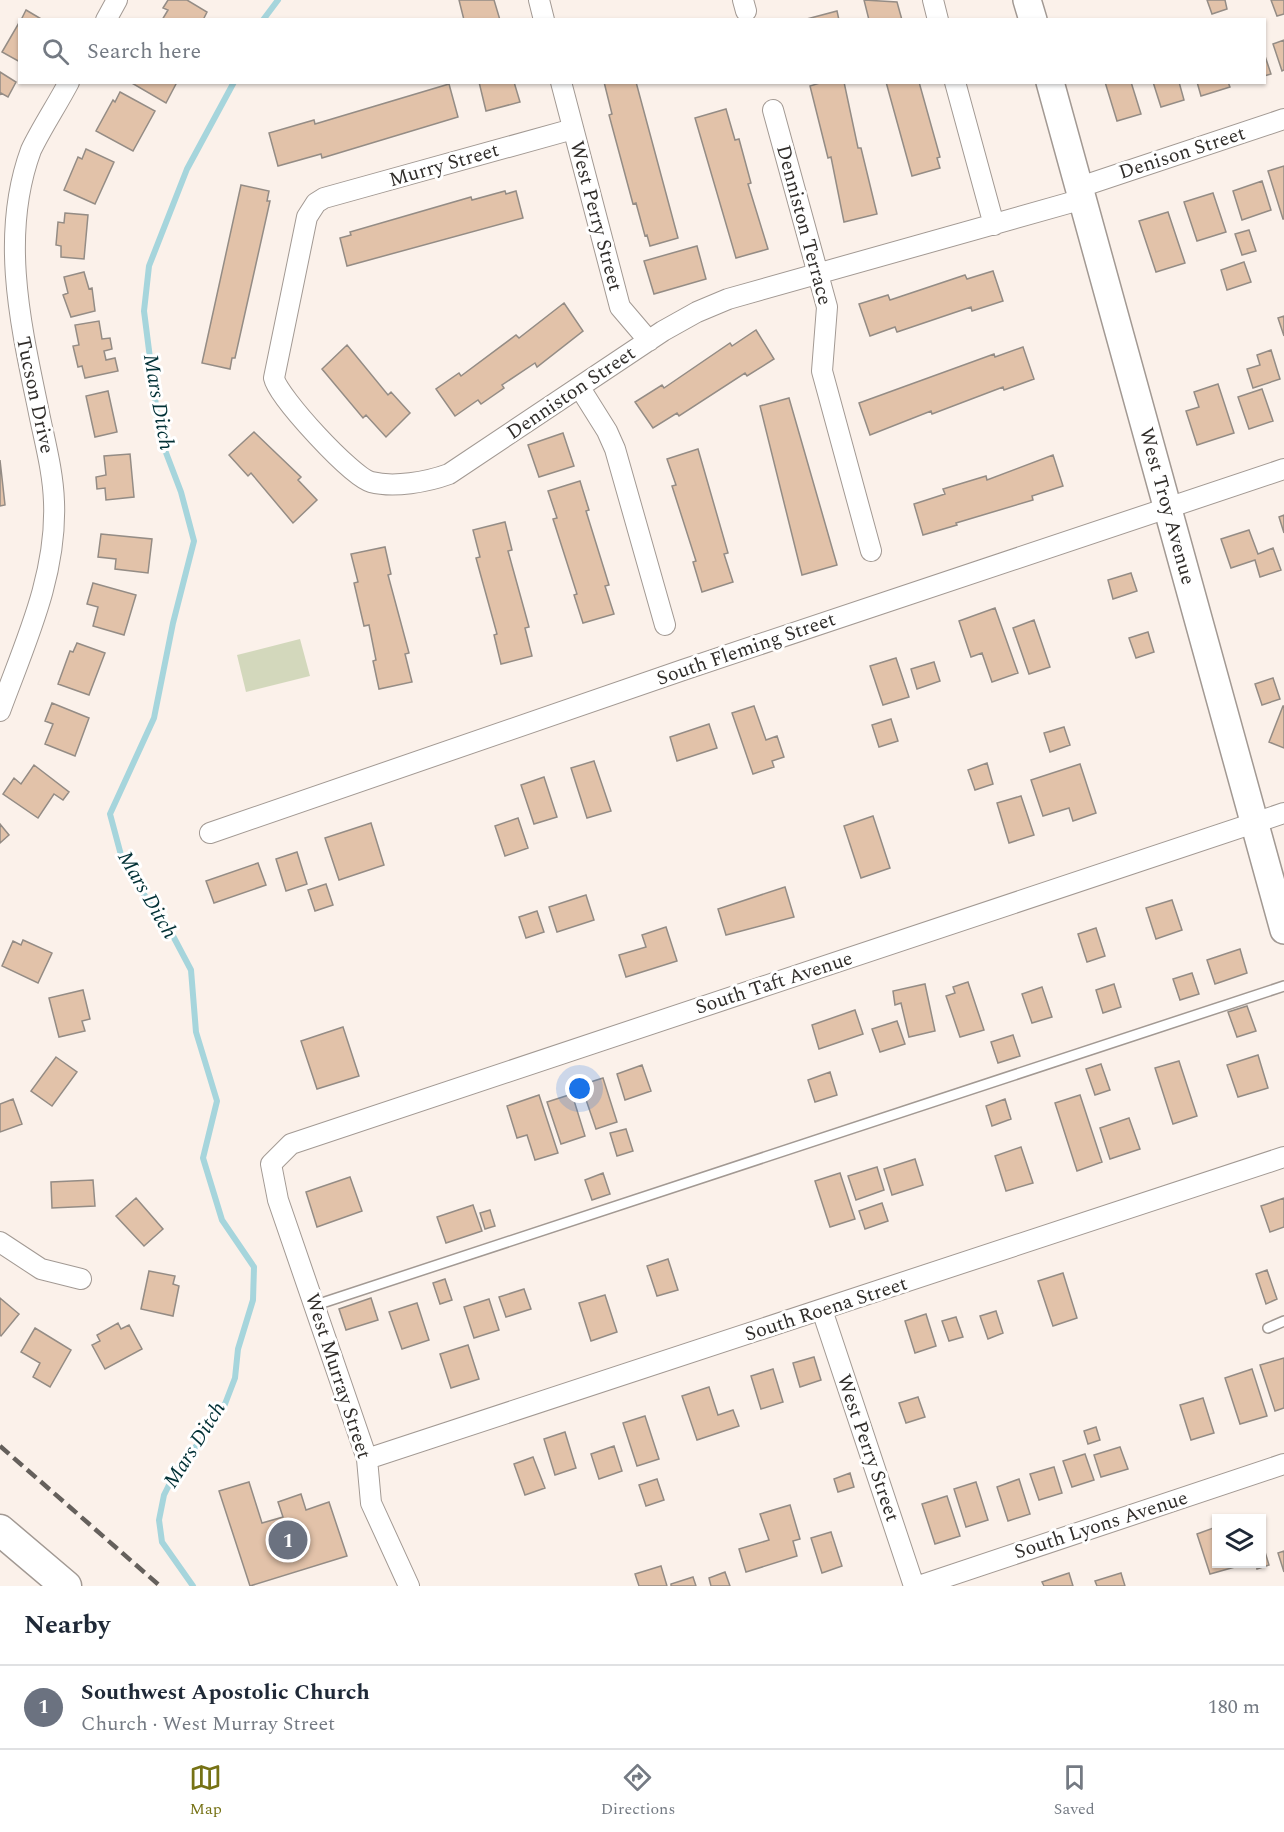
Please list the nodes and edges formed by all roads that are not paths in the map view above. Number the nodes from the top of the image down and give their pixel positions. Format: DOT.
graph roads {
  1 [pos="117,0"];
  2 [pos="539,0"];
  3 [pos="933,0"];
  4 [pos="1028,0"];
  5 [pos="107,18"];
  6 [pos="544,18"];
  7 [pos="938,18"];
  8 [pos="1032,18"];
  9 [pos="68,84"];
  10 [pos="562,84"];
  11 [pos="956,84"];
  12 [pos="1051,84"];
  13 [pos="773,110"];
  14 [pos="1284,119"];
  15 [pos="573,129"];
  16 [pos="1081,193"];
  17 [pos="316,202"];
  18 [pos="993,225"];
  19 [pos="5,232"];
  20 [pos="818,274"];
  21 [pos="649,341"];
  22 [pos="580,388"];
  23 [pos="1284,469"];
  24 [pos="1170,508"];
  25 [pos="871,551"];
  26 [pos="665,625"];
  27 [pos="0,711"];
  28 [pos="1284,813"];
  29 [pos="1255,823"];
  30 [pos="210,833"];
  31 [pos="1284,930"];
  32 [pos="1284,986"];
  33 [pos="1284,1157"];
  34 [pos="271,1164"];
  35 [pos="0,1242"];
  36 [pos="81,1279"];
  37 [pos="316,1305"];
  38 [pos="822,1310"];
  39 [pos="1284,1321"];
  40 [pos="1268,1328"];
  41 [pos="368,1459"];
  42 [pos="1284,1464"];
  43 [pos="0,1530"];
  44 [pos="66,1586"];
  45 [pos="409,1586"];
  46 [pos="917,1586"];
  1 -- 5 [label="street"];
  2 -- 6 [label="street"];
  3 -- 7 [label="street"];
  4 -- 8 [label="street"];
  9 -- 19 [label="street, Tucson Drive"];
  10 -- 15 [label="street, West Perry Street"];
  11 -- 18 [label="street"];
  12 -- 16 [label="street, West Troy Avenue"];
  13 -- 20 [label="street, Denniston Terrace"];
  14 -- 16 [label="street, Denison Street"];
  15 -- 17 [label="street, Murry Street"];
  15 -- 21 [label="street, West Perry Street"];
  16 -- 18 [label="street, Denniston Street"];
  16 -- 24 [label="street, West Troy Avenue"];
  17 -- 22 [label="street, Denniston Street"];
  18 -- 20 [label="street, Denniston Street"];
  19 -- 27 [label="street, Tucson Drive"];
  20 -- 21 [label="street, Denniston Street"];
  20 -- 25 [label="street, Denniston Terrace"];
  21 -- 22 [label="street, Denniston Street"];
  22 -- 26 [label="street"];
  23 -- 24 [label="street, South Fleming Street"];
  24 -- 29 [label="street, West Troy Avenue"];
  24 -- 30 [label="street, South Fleming Street"];
  28 -- 29 [label="street, South Taft Avenue"];
  29 -- 31 [label="street, West Troy Avenue"];
  29 -- 34 [label="street, South Taft Avenue"];
  32 -- 37 [label="lane"];
  33 -- 38 [label="street, South Roena Street"];
  34 -- 37 [label="street, West Murray Street"];
  35 -- 36 [label="street"];
  37 -- 41 [label="street, West Murray Street"];
  38 -- 41 [label="street, South Roena Street"];
  38 -- 46 [label="street, West Perry Street"];
  39 -- 40 [label="lane"];
  41 -- 45 [label="street, West Murray Street"];
  42 -- 46 [label="street, South Lyons Avenue"];
  43 -- 44 [label="main road"];
}
